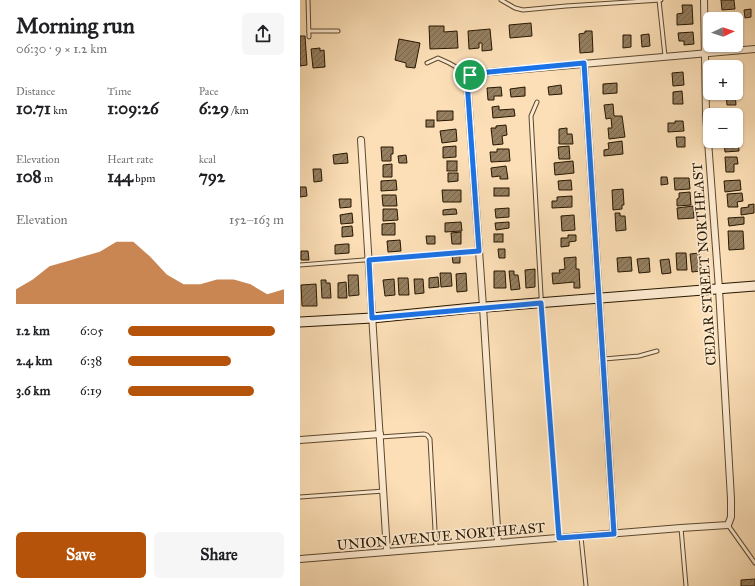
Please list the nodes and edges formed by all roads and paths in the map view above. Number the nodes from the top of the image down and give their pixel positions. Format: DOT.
graph roads {
  1 [pos="308,0"];
  2 [pos="501,0"];
  3 [pos="659,0"];
  4 [pos="704,0"];
  5 [pos="309,31"];
  6 [pos="338,31"];
  7 [pos="309,37"];
  8 [pos="755,49"];
  9 [pos="705,53"];
  10 [pos="665,56"];
  11 [pos="427,63"];
  12 [pos="584,63"];
  13 [pos="470,75"];
  14 [pos="537,102"];
  15 [pos="361,140"];
  16 [pos="479,251"];
  17 [pos="369,260"];
  18 [pos="300,265"];
  19 [pos="755,286"];
  20 [pos="719,289"];
  21 [pos="600,298"];
  22 [pos="541,303"];
  23 [pos="483,307"];
  24 [pos="372,318"];
  25 [pos="300,322"];
  26 [pos="657,352"];
  27 [pos="604,359"];
  28 [pos="380,436"];
  29 [pos="300,440"];
  30 [pos="384,491"];
  31 [pos="300,497"];
  32 [pos="728,525"];
  33 [pos="681,528"];
  34 [pos="614,534"];
  35 [pos="581,537"];
  36 [pos="559,538"];
  37 [pos="498,543"];
  38 [pos="436,548"];
  39 [pos="387,552"];
  40 [pos="300,559"];
  41 [pos="755,563"];
  42 [pos="586,586"];
  43 [pos="686,586"];
  1 -- 5 [label="lane"];
  2 -- 3 [label="lane"];
  3 -- 10 [label="lane"];
  4 -- 9 [label="street, CEDAR STREET NORTHEAST"];
  5 -- 6 [label="lane"];
  5 -- 7 [label="lane"];
  8 -- 9 [label="street"];
  9 -- 10 [label="street"];
  9 -- 20 [label="street, CEDAR STREET NORTHEAST"];
  10 -- 12 [label="street"];
  11 -- 13 [label="lane"];
  12 -- 13 [label="street"];
  12 -- 21 [label="street"];
  13 -- 16 [label="street"];
  14 -- 22 [label="lane"];
  15 -- 17 [label="street"];
  16 -- 17 [label="lane"];
  16 -- 23 [label="street"];
  17 -- 18 [label="lane"];
  17 -- 24 [label="street"];
  19 -- 20 [label="main road"];
  20 -- 21 [label="main road"];
  20 -- 32 [label="street, CEDAR STREET NORTHEAST"];
  21 -- 22 [label="main road"];
  21 -- 27 [label="street"];
  22 -- 23 [label="main road"];
  22 -- 36 [label="lane"];
  23 -- 24 [label="main road"];
  23 -- 37 [label="street"];
  24 -- 25 [label="main road"];
  24 -- 28 [label="street"];
  26 -- 27 [label="lane"];
  27 -- 34 [label="street"];
  28 -- 29 [label="street"];
  28 -- 30 [label="street"];
  28 -- 38 [label="lane"];
  30 -- 31 [label="lane"];
  30 -- 39 [label="street"];
  32 -- 33 [label="street, UNION AVENUE NORTHEAST"];
  32 -- 41 [label="lane"];
  33 -- 34 [label="street, UNION AVENUE NORTHEAST"];
  33 -- 43 [label="lane"];
  34 -- 35 [label="street, UNION AVENUE NORTHEAST"];
  35 -- 36 [label="street, UNION AVENUE NORTHEAST"];
  35 -- 42 [label="lane"];
  36 -- 37 [label="street, UNION AVENUE NORTHEAST"];
  37 -- 38 [label="street, UNION AVENUE NORTHEAST"];
  38 -- 39 [label="street, UNION AVENUE NORTHEAST"];
  39 -- 40 [label="street, UNION AVENUE NORTHEAST"];
}
